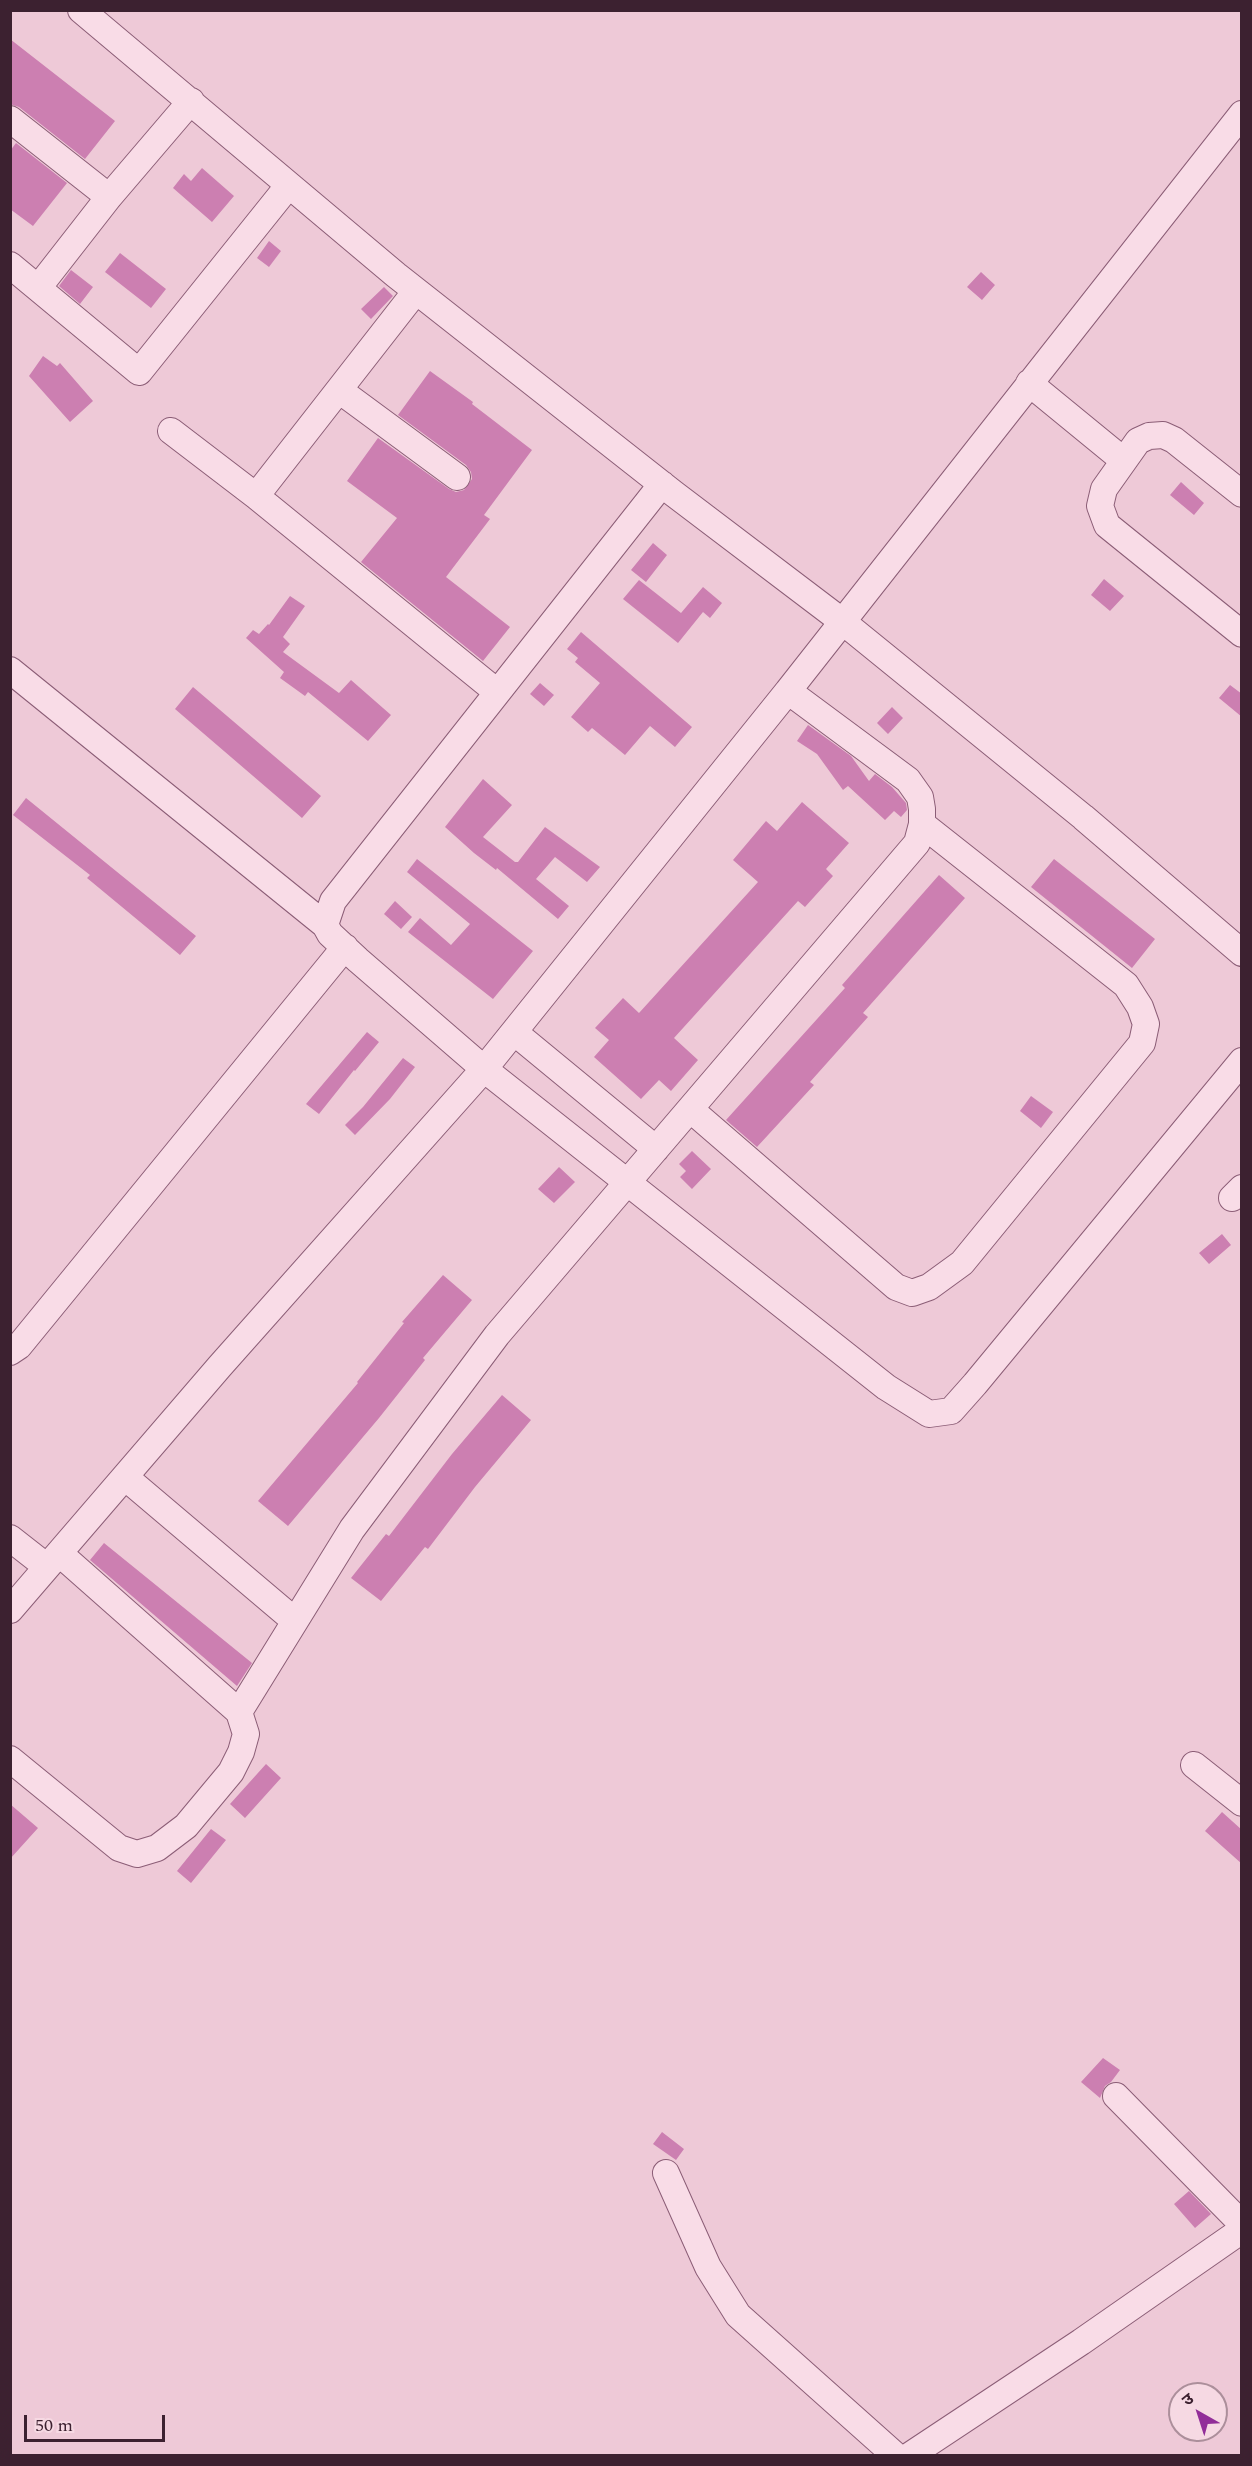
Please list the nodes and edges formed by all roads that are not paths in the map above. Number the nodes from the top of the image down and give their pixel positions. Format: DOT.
graph roads {
  1 [pos="81,10"];
  2 [pos="191,101"];
  3 [pos="1242,114"];
  4 [pos="10,119"];
  5 [pos="289,185"];
  6 [pos="110,197"];
  7 [pos="10,265"];
  8 [pos="38,288"];
  9 [pos="416,291"];
  10 [pos="1029,383"];
  11 [pos="339,390"];
  12 [pos="171,431"];
  13 [pos="1124,460"];
  14 [pos="457,477"];
  15 [pos="662,484"];
  16 [pos="1242,494"];
  17 [pos="256,496"];
  18 [pos="843,622"];
  19 [pos="1242,634"];
  20 [pos="10,670"];
  21 [pos="788,691"];
  22 [pos="497,692"];
  23 [pos="922,824"];
  24 [pos="325,925"];
  25 [pos="345,947"];
  26 [pos="1242,953"];
  27 [pos="514,1032"];
  28 [pos="1242,1061"];
  29 [pos="484,1069"];
  30 [pos="690,1109"];
  31 [pos="656,1149"];
  32 [pos="627,1183"];
  33 [pos="10,1352"];
  34 [pos="125,1477"];
  35 [pos="10,1538"];
  36 [pos="53,1560"];
  37 [pos="10,1610"];
  38 [pos="295,1621"];
  39 [pos="239,1712"];
  40 [pos="10,1759"];
  41 [pos="1194,1765"];
  42 [pos="1242,1803"];
  43 [pos="1116,2096"];
  44 [pos="666,2173"];
  45 [pos="1242,2224"];
  46 [pos="1242,2230"];
  47 [pos="896,2456"];
  48 [pos="909,2456"];
  1 -- 2 [label="street"];
  2 -- 5 [label="street"];
  2 -- 6 [label="street"];
  3 -- 10 [label="street"];
  4 -- 6 [label="street"];
  5 -- 8 [label="street"];
  5 -- 9 [label="street"];
  6 -- 8 [label="street"];
  7 -- 8 [label="street"];
  9 -- 11 [label="street"];
  9 -- 15 [label="street"];
  10 -- 13 [label="street"];
  10 -- 18 [label="street"];
  11 -- 14 [label="street"];
  11 -- 17 [label="street"];
  12 -- 17 [label="street"];
  13 -- 16 [label="street"];
  13 -- 19 [label="street"];
  15 -- 18 [label="street"];
  15 -- 22 [label="street"];
  17 -- 22 [label="street"];
  18 -- 21 [label="street"];
  18 -- 26 [label="street"];
  20 -- 24 [label="street"];
  21 -- 23 [label="street"];
  21 -- 27 [label="street"];
  22 -- 24 [label="street"];
  23 -- 30 [label="street"];
  23 -- 30 [label="street"];
  24 -- 25 [label="street"];
  25 -- 29 [label="street"];
  25 -- 33 [label="street"];
  27 -- 29 [label="street"];
  27 -- 31 [label="street"];
  28 -- 32 [label="street"];
  29 -- 32 [label="street"];
  29 -- 34 [label="street"];
  30 -- 31 [label="street"];
  31 -- 32 [label="street"];
  32 -- 38 [label="street"];
  34 -- 36 [label="street"];
  34 -- 38 [label="street"];
  35 -- 36 [label="street"];
  36 -- 37 [label="street"];
  36 -- 39 [label="street"];
  38 -- 39 [label="street"];
  39 -- 40 [label="street"];
  41 -- 42 [label="street"];
  43 -- 45 [label="street"];
  44 -- 47 [label="street"];
  46 -- 48 [label="street"];
}
